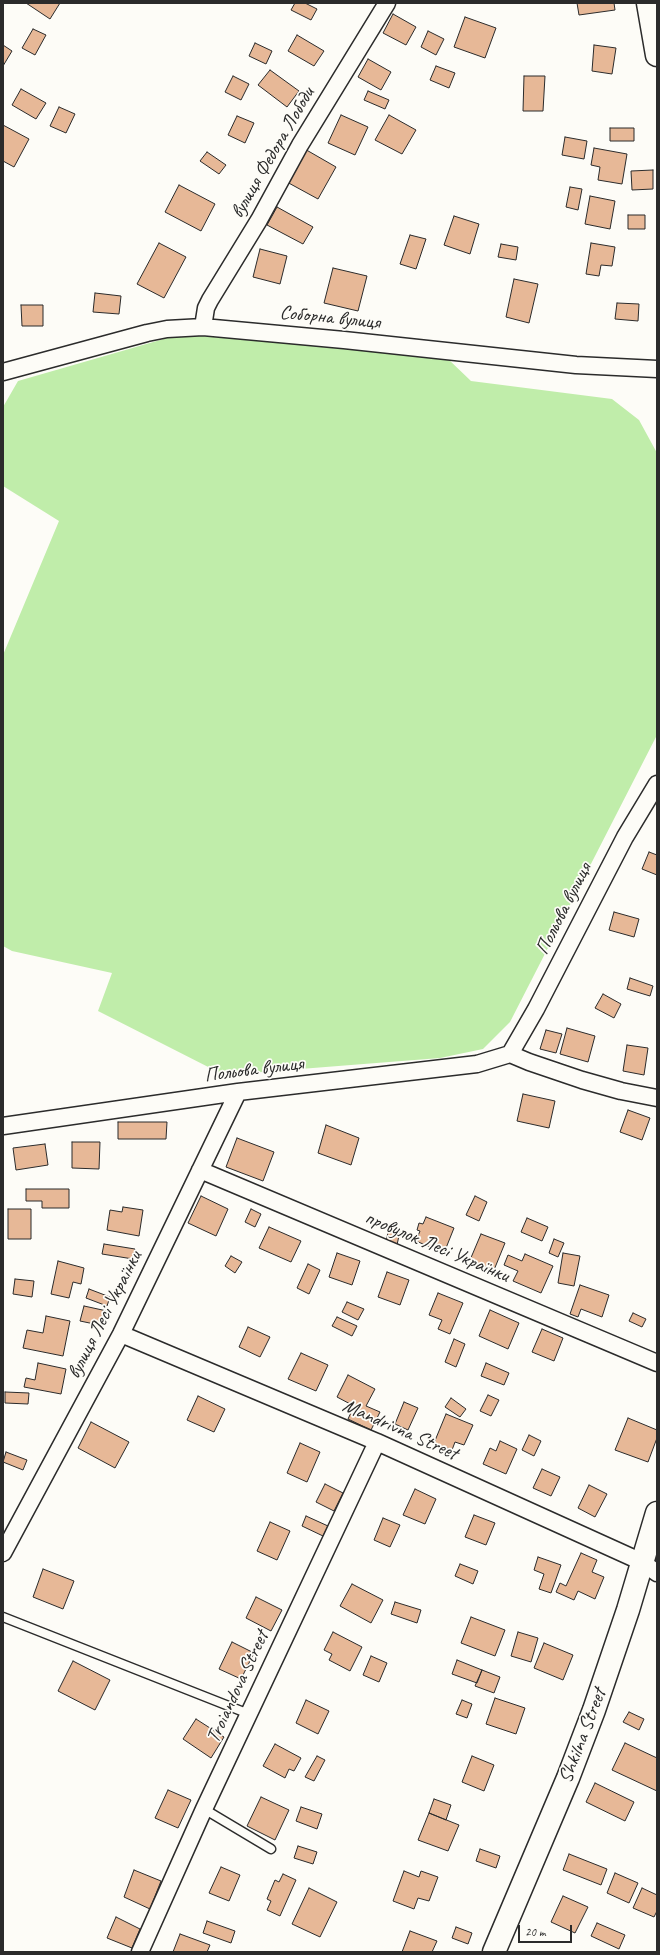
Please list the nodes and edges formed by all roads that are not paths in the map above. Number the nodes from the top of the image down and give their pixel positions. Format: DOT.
graph roads {
  1 [pos="387,3"];
  2 [pos="648,3"];
  3 [pos="657,55"];
  4 [pos="203,327"];
  5 [pos="657,369"];
  6 [pos="3,372"];
  7 [pos="657,784"];
  8 [pos="510,1054"];
  9 [pos="238,1092"];
  10 [pos="657,1098"];
  11 [pos="3,1126"];
  12 [pos="200,1170"];
  13 [pos="122,1334"];
  14 [pos="657,1363"];
  15 [pos="377,1442"];
  16 [pos="657,1514"];
  17 [pos="3,1553"];
  18 [pos="652,1562"];
  19 [pos="3,1617"];
  20 [pos="249,1714"];
  21 [pos="204,1809"];
  22 [pos="271,1849"];
  23 [pos="140,1952"];
  24 [pos="494,1952"];
  1 -- 4 [label="street, вулиця Федора Лободи"];
  2 -- 3 [label="main road"];
  4 -- 5 [label="street, Соборна вулиця"];
  4 -- 6 [label="street, Соборна вулиця"];
  7 -- 8 [label="street, Польова вулиця"];
  8 -- 9 [label="street, Польова вулиця"];
  8 -- 10 [label="street"];
  9 -- 11 [label="street, Польова вулиця"];
  9 -- 12 [label="street, вулиця Лесі Українки"];
  12 -- 13 [label="street, вулиця Лесі Українки"];
  12 -- 14 [label="street, провулок Лесі Українки"];
  13 -- 15 [label="street, Mandrivna Street"];
  13 -- 17 [label="street, вулиця Лесі Українки"];
  15 -- 18 [label="street, Mandrivna Street"];
  15 -- 20 [label="street, Troiandova Street"];
  16 -- 18 [label="main road, Shkilna Street"];
  18 -- 24 [label="main road, Shkilna Street"];
  19 -- 20 [label="lane"];
  20 -- 21 [label="street, Troiandova Street"];
  21 -- 22 [label="lane"];
  21 -- 23 [label="street, Troiandova Street"];
}
